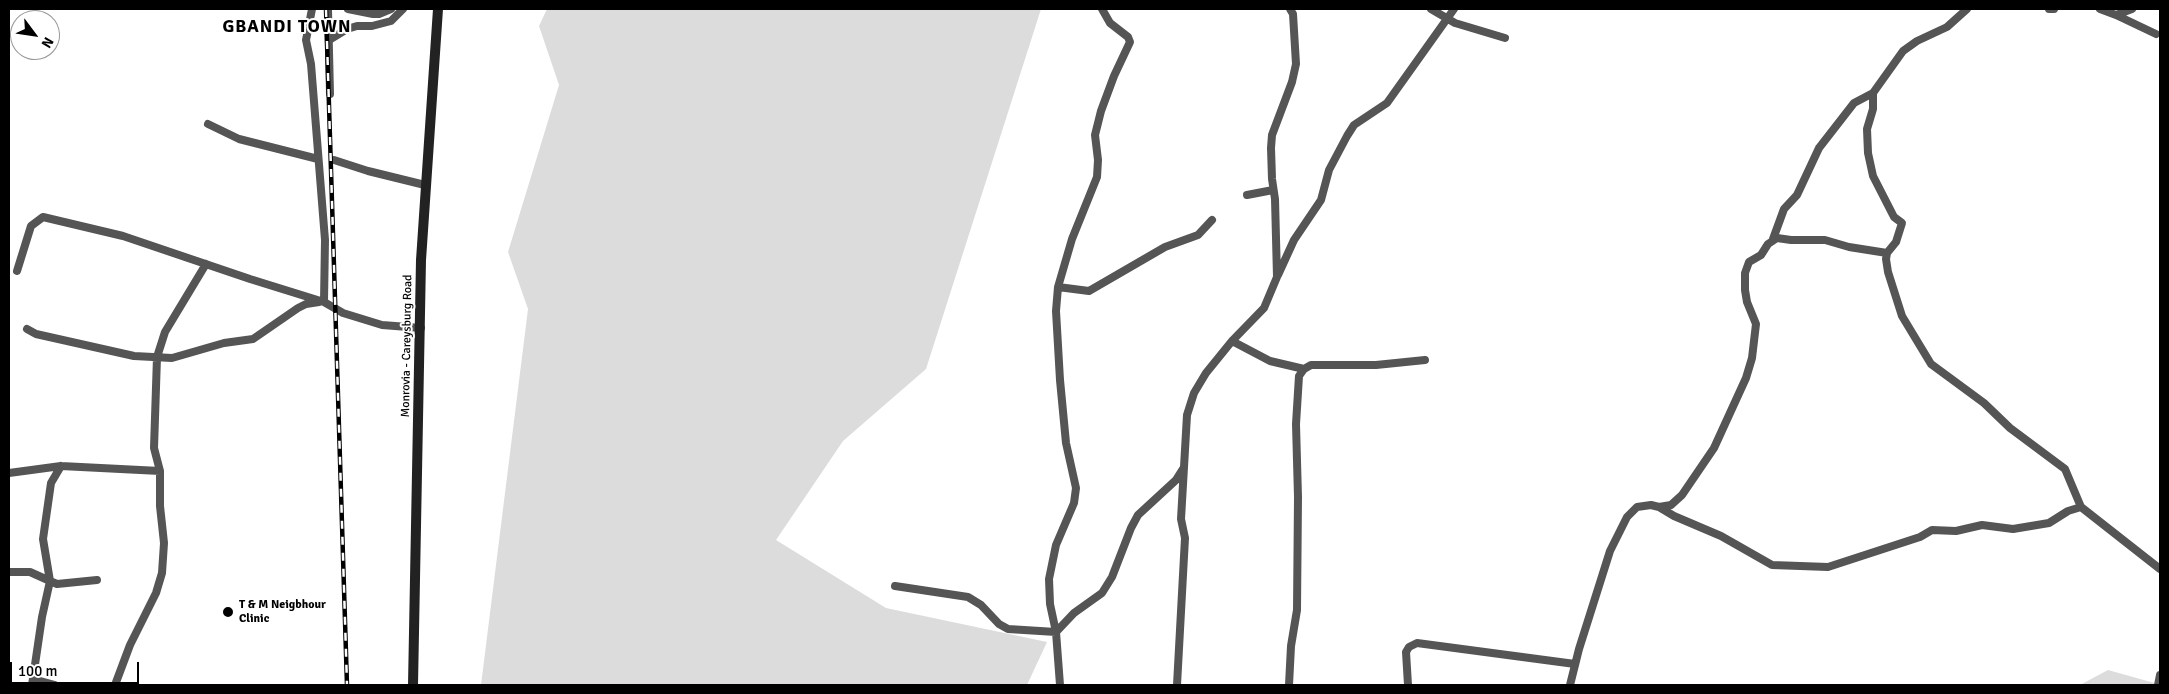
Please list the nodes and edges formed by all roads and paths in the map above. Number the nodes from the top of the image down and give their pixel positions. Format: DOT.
graph roads {
  1 [pos="312,9"];
  2 [pos="328,9"];
  3 [pos="348,9"];
  4 [pos="391,9"];
  5 [pos="402,9"];
  6 [pos="438,9"];
  7 [pos="1102,9"];
  8 [pos="1290,9"];
  9 [pos="1431,9"];
  10 [pos="1454,9"];
  11 [pos="1967,9"];
  12 [pos="2049,9"];
  13 [pos="2054,9"];
  14 [pos="2100,9"];
  15 [pos="2132,9"];
  16 [pos="2116,15"];
  17 [pos="1448,18"];
  18 [pos="2156,34"];
  19 [pos="1505,38"];
  20 [pos="329,40"];
  21 [pos="1873,93"];
  22 [pos="330,94"];
  23 [pos="208,124"];
  24 [pos="318,159"];
  25 [pos="334,160"];
  26 [pos="425,185"];
  27 [pos="1273,190"];
  28 [pos="1246,195"];
  29 [pos="1212,220"];
  30 [pos="1773,239"];
  31 [pos="1887,253"];
  32 [pos="206,264"];
  33 [pos="17,271"];
  34 [pos="1277,277"];
  35 [pos="1058,287"];
  36 [pos="324,302"];
  37 [pos="421,328"];
  38 [pos="27,329"];
  39 [pos="1232,341"];
  40 [pos="157,357"];
  41 [pos="1425,360"];
  42 [pos="1304,369"];
  43 [pos="61,466"];
  44 [pos="160,471"];
  45 [pos="9,473"];
  46 [pos="1180,480"];
  47 [pos="1659,507"];
  48 [pos="2081,507"];
  49 [pos="2160,569"];
  50 [pos="9,572"];
  51 [pos="96,580"];
  52 [pos="50,581"];
  53 [pos="895,586"];
  54 [pos="1056,632"];
  55 [pos="1575,664"];
  56 [pos="2160,675"];
  57 [pos="33,682"];
  58 [pos="55,685"];
  59 [pos="115,685"];
  60 [pos="413,685"];
  61 [pos="1060,685"];
  62 [pos="1177,685"];
  63 [pos="1289,685"];
  64 [pos="1408,685"];
  65 [pos="1570,685"];
  66 [pos="2158,685"];
  1 -- 24 [label="street"];
  2 -- 20 [label="street"];
  3 -- 4 [label="street"];
  5 -- 20 [label="street"];
  6 -- 26 [label="main road, Monrovia - Careysburg Road"];
  7 -- 35 [label="street"];
  8 -- 27 [label="street"];
  9 -- 17 [label="street"];
  10 -- 17 [label="street"];
  11 -- 21 [label="street"];
  12 -- 13 [label="street"];
  14 -- 16 [label="street"];
  15 -- 16 [label="street"];
  16 -- 18 [label="street"];
  17 -- 19 [label="street"];
  17 -- 34 [label="street"];
  20 -- 22 [label="street"];
  21 -- 30 [label="street"];
  21 -- 31 [label="street"];
  23 -- 24 [label="street"];
  24 -- 36 [label="street"];
  25 -- 26 [label="street"];
  26 -- 37 [label="main road, Monrovia - Careysburg Road"];
  27 -- 28 [label="street"];
  27 -- 34 [label="street"];
  29 -- 35 [label="street"];
  30 -- 31 [label="street"];
  30 -- 47 [label="street"];
  31 -- 48 [label="street"];
  32 -- 33 [label="street"];
  32 -- 36 [label="street"];
  32 -- 40 [label="street"];
  34 -- 39 [label="street"];
  35 -- 54 [label="street"];
  36 -- 37 [label="street"];
  36 -- 40 [label="street"];
  37 -- 60 [label="main road, Monrovia - Careysburg Road"];
  38 -- 40 [label="street"];
  39 -- 42 [label="street"];
  39 -- 46 [label="street"];
  40 -- 44 [label="street"];
  41 -- 42 [label="street"];
  42 -- 63 [label="street"];
  43 -- 44 [label="street"];
  43 -- 45 [label="street"];
  43 -- 52 [label="street"];
  44 -- 59 [label="street"];
  46 -- 54 [label="street"];
  46 -- 62 [label="street"];
  47 -- 48 [label="street"];
  47 -- 55 [label="street"];
  48 -- 49 [label="street"];
  50 -- 52 [label="street"];
  51 -- 52 [label="street"];
  52 -- 57 [label="street"];
  53 -- 54 [label="street"];
  54 -- 61 [label="street"];
  55 -- 64 [label="street"];
  55 -- 65 [label="street"];
  56 -- 66 [label="street"];
  57 -- 58 [label="street"];
}
